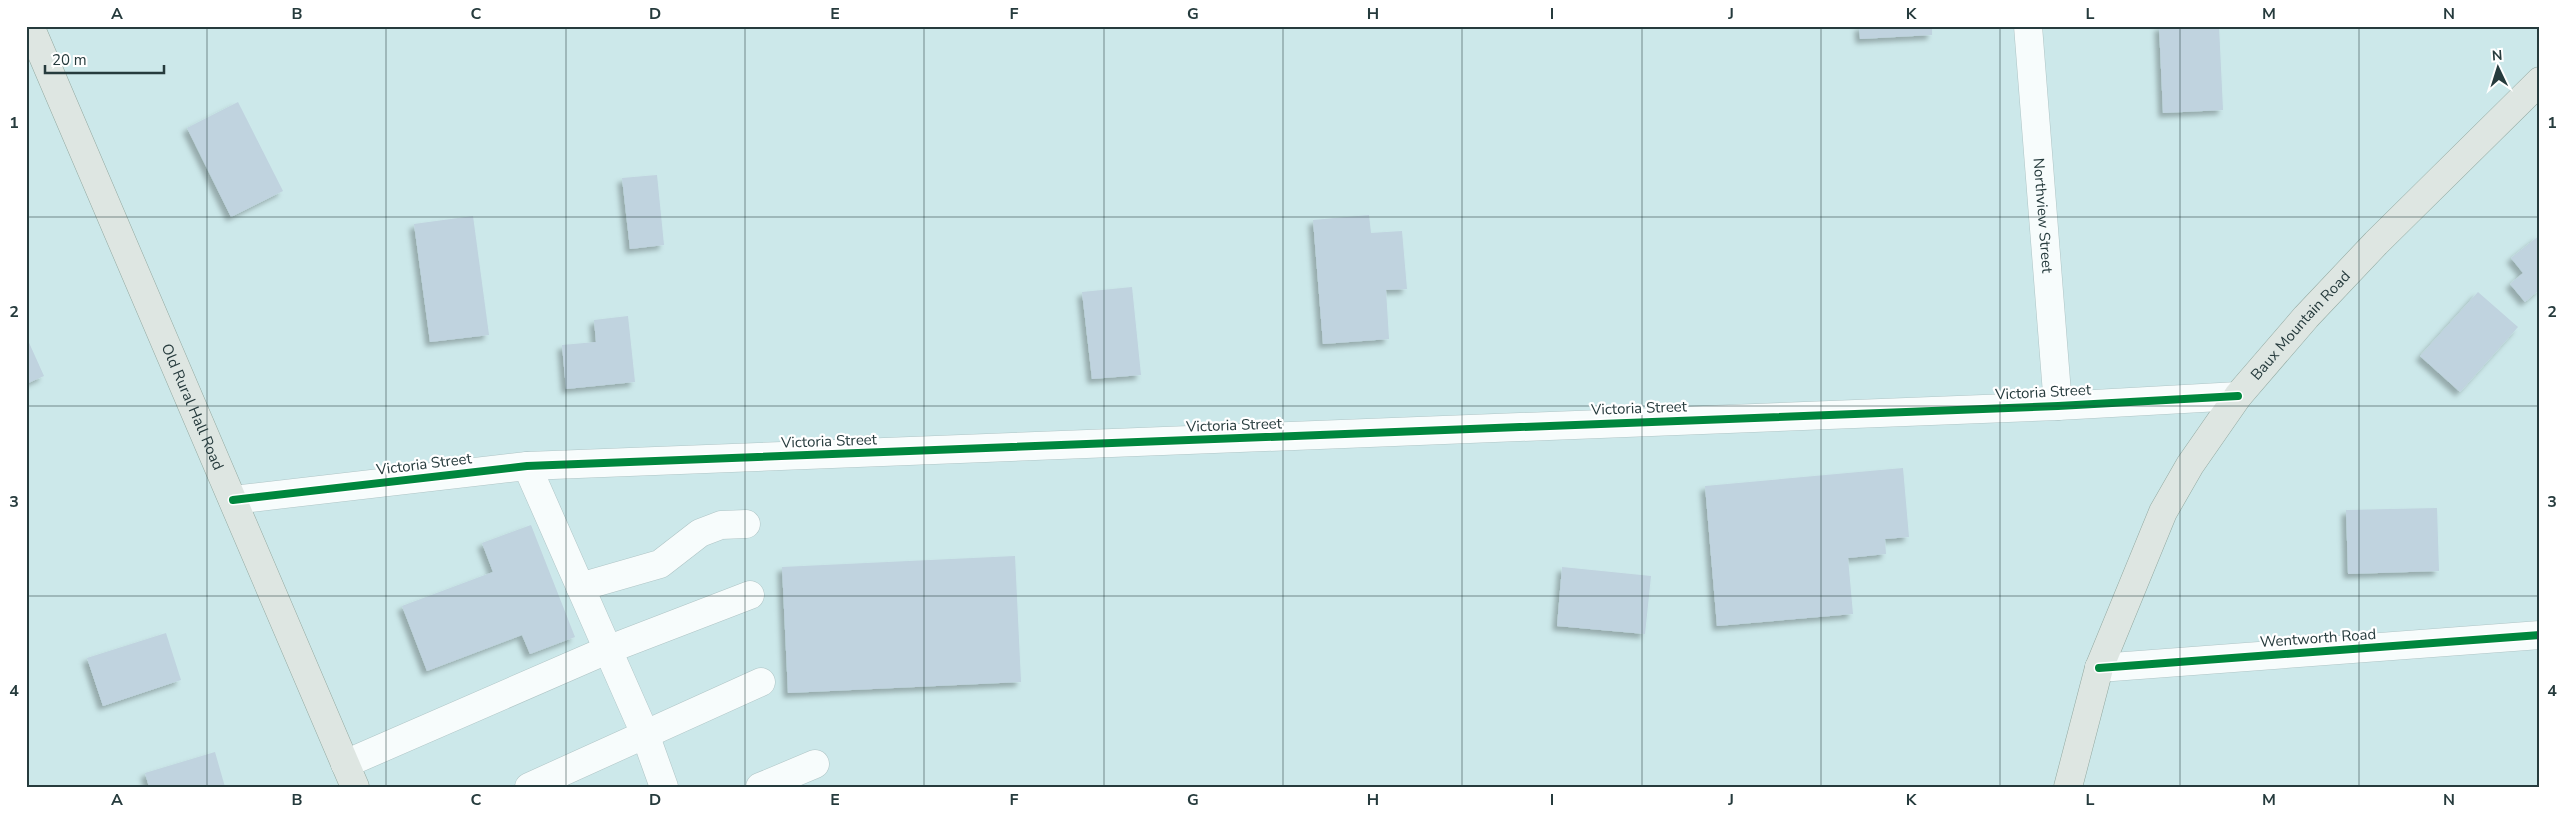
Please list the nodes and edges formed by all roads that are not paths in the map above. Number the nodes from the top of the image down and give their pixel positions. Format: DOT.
graph roads {
  1 [pos="30,26"];
  2 [pos="2028,26"];
  3 [pos="2540,81"];
  4 [pos="2238,396"];
  5 [pos="2058,406"];
  6 [pos="527,466"];
  7 [pos="233,500"];
  8 [pos="746,524"];
  9 [pos="580,587"];
  10 [pos="750,595"];
  11 [pos="2540,635"];
  12 [pos="607,650"];
  13 [pos="2099,668"];
  14 [pos="761,682"];
  15 [pos="645,734"];
  16 [pos="815,764"];
  17 [pos="350,775"];
  18 [pos="529,787"];
  19 [pos="664,787"];
  20 [pos="760,787"];
  21 [pos="2068,787"];
  1 -- 7 [label="main road, Old Rural Hall Road"];
  2 -- 5 [label="street, Northview Street"];
  3 -- 4 [label="main road, Baux Mountain Road"];
  4 -- 5 [label="street, Victoria Street"];
  4 -- 13 [label="main road, Baux Mountain Road"];
  5 -- 6 [label="street, Victoria Street"];
  6 -- 7 [label="street, Victoria Street"];
  6 -- 9 [label="street"];
  7 -- 17 [label="main road, Old Rural Hall Road"];
  8 -- 9 [label="street"];
  9 -- 12 [label="street"];
  10 -- 12 [label="street"];
  11 -- 13 [label="street, Wentworth Road"];
  12 -- 15 [label="street"];
  12 -- 17 [label="street"];
  13 -- 21 [label="main road, Baux Mountain Road"];
  14 -- 15 [label="street"];
  15 -- 18 [label="street"];
  15 -- 19 [label="street"];
  16 -- 20 [label="street"];
}
